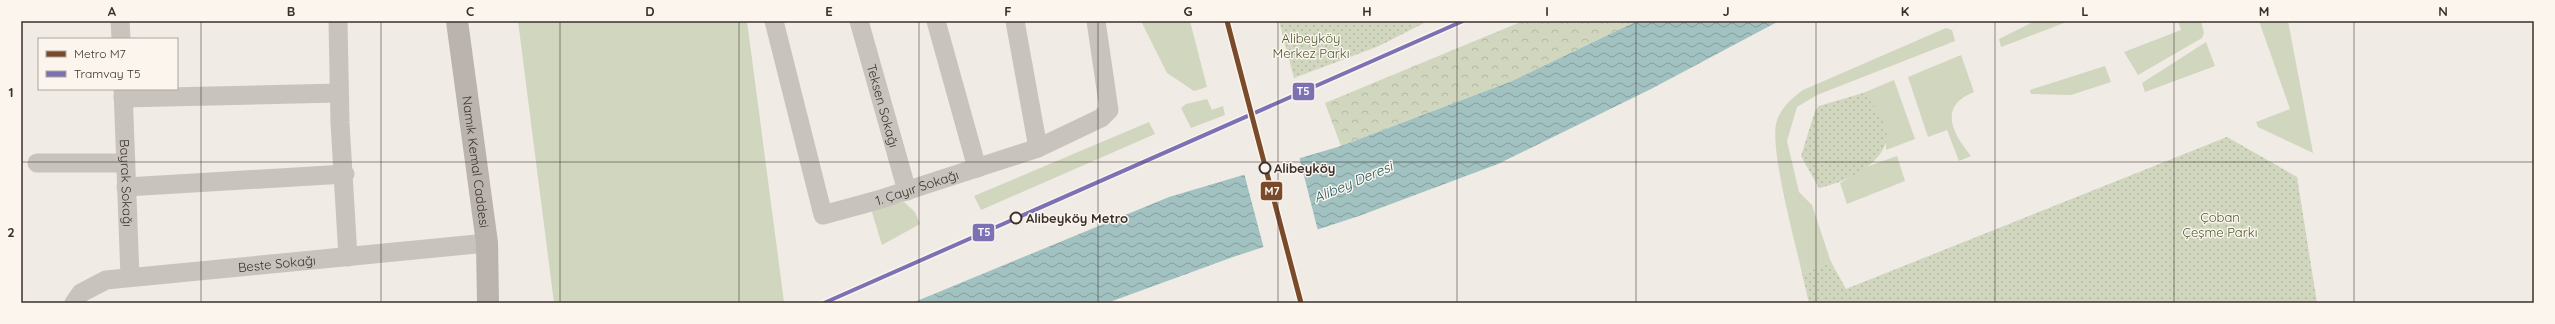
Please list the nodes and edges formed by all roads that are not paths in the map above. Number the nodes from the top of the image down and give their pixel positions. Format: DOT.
graph roads {
  1 [pos="120,21"];
  2 [pos="338,21"];
  3 [pos="457,21"];
  4 [pos="774,21"];
  5 [pos="858,21"];
  6 [pos="936,21"];
  7 [pos="1015,21"];
  8 [pos="1096,21"];
  9 [pos="121,38"];
  10 [pos="123,93"];
  11 [pos="339,93"];
  12 [pos="1038,148"];
  13 [pos="37,163"];
  14 [pos="124,163"];
  15 [pos="977,168"];
  16 [pos="345,174"];
  17 [pos="126,187"];
  18 [pos="907,191"];
  19 [pos="487,243"];
  20 [pos="348,257"];
  21 [pos="130,277"];
  22 [pos="74,303"];
  23 [pos="488,303"];
  1 -- 9 [label="street"];
  2 -- 11 [label="street"];
  3 -- 19 [label="main road, Namık Kemal Caddesi"];
  4 -- 18 [label="street, 1. Çayır Sokağı"];
  5 -- 18 [label="street, Teksen Sokağı"];
  6 -- 15 [label="street"];
  7 -- 12 [label="street"];
  8 -- 12 [label="street, 1. Çayır Sokağı"];
  10 -- 11 [label="street"];
  10 -- 14 [label="street, Bayrak Sokağı"];
  11 -- 16 [label="street"];
  12 -- 15 [label="street, 1. Çayır Sokağı"];
  13 -- 14 [label="street"];
  14 -- 17 [label="street, Bayrak Sokağı"];
  15 -- 18 [label="street, 1. Çayır Sokağı"];
  16 -- 17 [label="street"];
  16 -- 20 [label="street"];
  17 -- 21 [label="street, Bayrak Sokağı"];
  19 -- 20 [label="street, Beste Sokağı"];
  19 -- 23 [label="main road, Namık Kemal Caddesi"];
  20 -- 21 [label="street, Beste Sokağı"];
  21 -- 22 [label="street, Beste Sokağı"];
}
